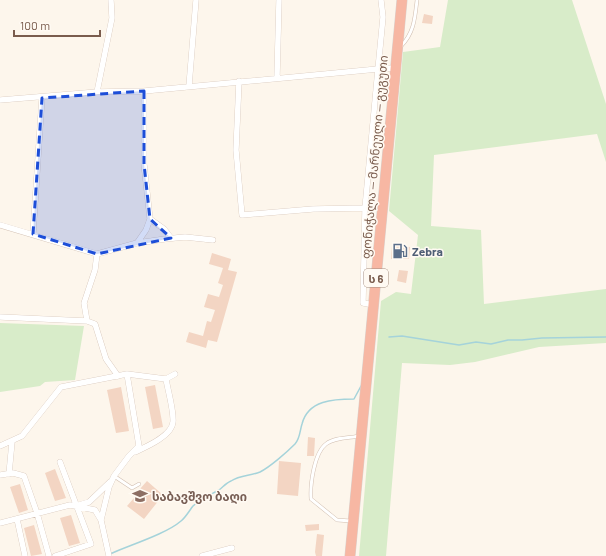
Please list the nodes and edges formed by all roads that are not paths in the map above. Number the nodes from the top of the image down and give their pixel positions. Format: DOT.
graph roads {
  1 [pos="112,0"];
  2 [pos="196,0"];
  3 [pos="279,0"];
  4 [pos="382,0"];
  5 [pos="402,0"];
  6 [pos="417,0"];
  7 [pos="397,50"];
  8 [pos="395,68"];
  9 [pos="378,69"];
  10 [pos="277,77"];
  11 [pos="239,81"];
  12 [pos="189,86"];
  13 [pos="144,91"];
  14 [pos="97,92"];
  15 [pos="42,98"];
  16 [pos="0,100"];
  17 [pos="365,208"];
  18 [pos="150,219"];
  19 [pos="0,225"];
  20 [pos="34,234"];
  21 [pos="171,238"];
  22 [pos="213,240"];
  23 [pos="137,243"];
  24 [pos="97,254"];
  25 [pos="374,305"];
  26 [pos="0,317"];
  27 [pos="87,320"];
  28 [pos="127,374"];
  29 [pos="174,374"];
  30 [pos="118,376"];
  31 [pos="166,379"];
  32 [pos="361,436"];
  33 [pos="12,442"];
  34 [pos="0,446"];
  35 [pos="129,456"];
  36 [pos="60,462"];
  37 [pos="9,474"];
  38 [pos="0,475"];
  39 [pos="114,476"];
  40 [pos="140,484"];
  41 [pos="77,506"];
  42 [pos="38,513"];
  43 [pos="17,519"];
  44 [pos="101,520"];
  45 [pos="353,522"];
  46 [pos="0,523"];
  47 [pos="232,548"];
  48 [pos="108,553"];
  49 [pos="26,556"];
  50 [pos="49,556"];
  51 [pos="55,556"];
  52 [pos="202,556"];
  53 [pos="350,556"];
  1 -- 14 [label="street"];
  2 -- 12 [label="street"];
  3 -- 10 [label="street"];
  4 -- 9 [label="street"];
  5 -- 7 [label="highway, ფონიჭალა — მარნეული — გუგუთი / ს 6"];
  6 -- 7 [label="lane"];
  7 -- 8 [label="highway, ფონიჭალა — მარნეული — გუგუთი / ს 6"];
  8 -- 9 [label="street"];
  8 -- 25 [label="highway, ფონიჭალა — მარნეული — გუგუთი / ს 6"];
  9 -- 10 [label="street"];
  9 -- 17 [label="street"];
  10 -- 11 [label="street"];
  11 -- 12 [label="street"];
  11 -- 17 [label="street"];
  12 -- 13 [label="street"];
  13 -- 14 [label="street"];
  13 -- 18 [label="street"];
  14 -- 15 [label="street"];
  15 -- 16 [label="street"];
  15 -- 20 [label="street"];
  17 -- 25 [label="street"];
  18 -- 21 [label="street"];
  18 -- 23 [label="street"];
  19 -- 20 [label="street"];
  20 -- 24 [label="street"];
  21 -- 22 [label="street"];
  21 -- 23 [label="street"];
  23 -- 24 [label="street"];
  24 -- 27 [label="street"];
  25 -- 32 [label="highway, ფონიჭალა — მარნეული — გუგუთი / ს 6"];
  26 -- 27 [label="street"];
  27 -- 30 [label="street"];
  28 -- 30 [label="street"];
  28 -- 31 [label="street"];
  28 -- 35 [label="street"];
  29 -- 31 [label="street"];
  30 -- 33 [label="street"];
  31 -- 35 [label="street"];
  32 -- 45 [label="highway, ფონიჭალა — მარნეული — გუგუთი / ს 6"];
  32 -- 45 [label="lane"];
  33 -- 34 [label="street"];
  33 -- 37 [label="street"];
  35 -- 39 [label="street"];
  36 -- 41 [label="street"];
  37 -- 38 [label="street"];
  37 -- 42 [label="street"];
  39 -- 40 [label="lane"];
  39 -- 41 [label="street"];
  39 -- 44 [label="street"];
  41 -- 42 [label="street"];
  41 -- 44 [label="street"];
  41 -- 51 [label="street"];
  42 -- 43 [label="street"];
  42 -- 50 [label="street"];
  43 -- 46 [label="street"];
  43 -- 49 [label="street"];
  44 -- 48 [label="street"];
  45 -- 53 [label="highway, ფონიჭალა — მარნეული — გუგუთი / ს 6"];
  47 -- 52 [label="street"];
}
